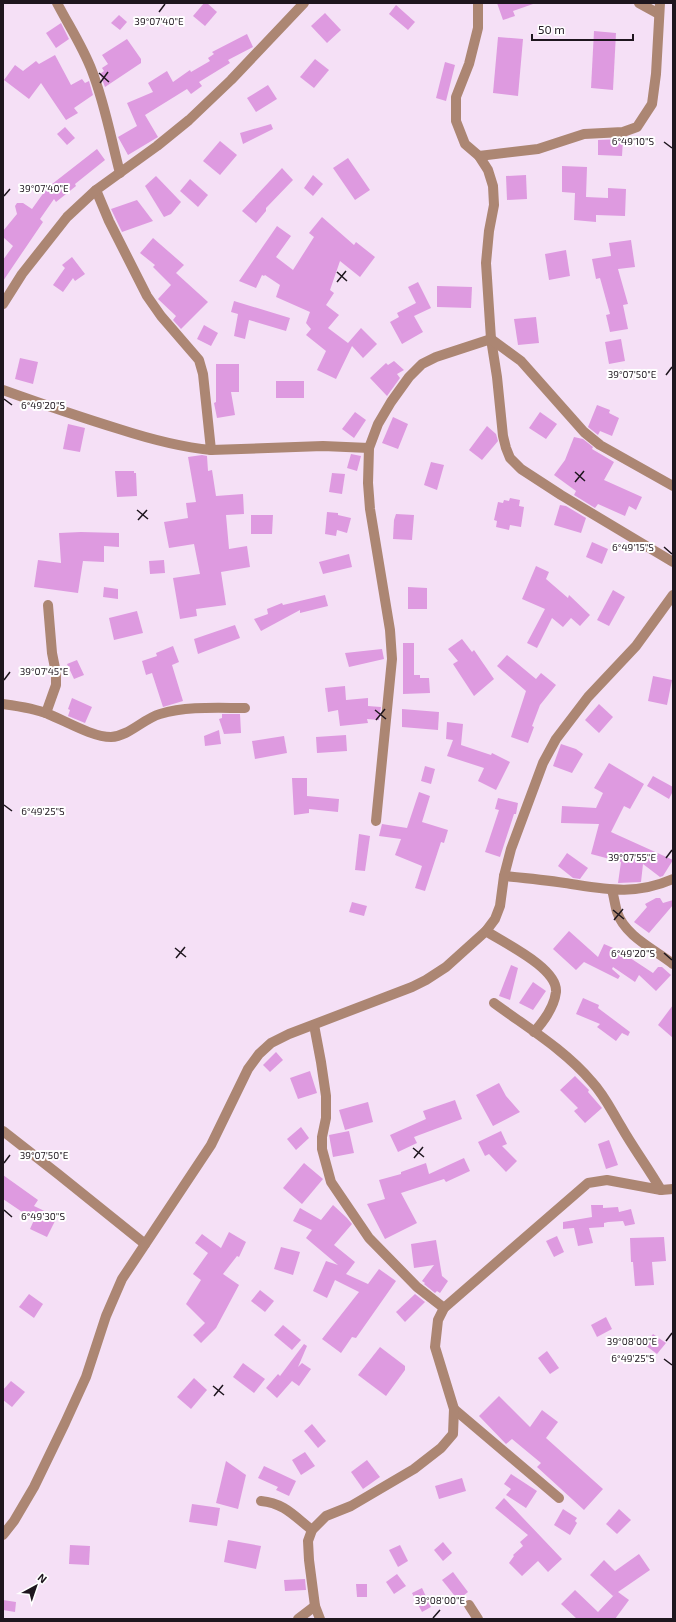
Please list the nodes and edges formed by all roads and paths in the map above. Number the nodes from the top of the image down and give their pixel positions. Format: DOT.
graph roads {
  1 [pos="56,3"];
  2 [pos="304,3"];
  3 [pos="478,3"];
  4 [pos="639,3"];
  5 [pos="660,3"];
  6 [pos="659,14"];
  7 [pos="479,156"];
  8 [pos="120,173"];
  9 [pos="96,190"];
  10 [pos="3,304"];
  11 [pos="491,339"];
  12 [pos="3,390"];
  13 [pos="369,448"];
  14 [pos="211,450"];
  15 [pos="673,486"];
  16 [pos="673,562"];
  17 [pos="673,595"];
  18 [pos="48,605"];
  19 [pos="3,704"];
  20 [pos="245,708"];
  21 [pos="46,713"];
  22 [pos="376,821"];
  23 [pos="504,876"];
  24 [pos="673,879"];
  25 [pos="612,890"];
  26 [pos="486,931"];
  27 [pos="673,964"];
  28 [pos="494,1003"];
  29 [pos="314,1025"];
  30 [pos="534,1032"];
  31 [pos="3,1131"];
  32 [pos="673,1189"];
  33 [pos="661,1190"];
  34 [pos="145,1244"];
  35 [pos="444,1308"];
  36 [pos="454,1409"];
  37 [pos="559,1498"];
  38 [pos="261,1501"];
  39 [pos="312,1530"];
  40 [pos="3,1535"];
  41 [pos="469,1605"];
  42 [pos="315,1606"];
  43 [pos="298,1619"];
  44 [pos="320,1619"];
  45 [pos="478,1619"];
  1 -- 8 [label="street"];
  2 -- 8 [label="street"];
  3 -- 7 [label="street"];
  4 -- 6 [label="street"];
  5 -- 6 [label="street"];
  6 -- 7 [label="street"];
  7 -- 11 [label="street"];
  8 -- 9 [label="street"];
  9 -- 10 [label="street"];
  9 -- 14 [label="street"];
  11 -- 13 [label="street"];
  11 -- 15 [label="street"];
  11 -- 16 [label="street"];
  12 -- 14 [label="street"];
  13 -- 14 [label="street"];
  13 -- 22 [label="street"];
  17 -- 23 [label="street"];
  18 -- 21 [label="street"];
  19 -- 21 [label="street"];
  20 -- 21 [label="street"];
  23 -- 25 [label="street"];
  23 -- 26 [label="street"];
  24 -- 25 [label="street"];
  25 -- 27 [label="street"];
  26 -- 29 [label="street"];
  26 -- 30 [label="street"];
  28 -- 30 [label="street"];
  29 -- 34 [label="street"];
  29 -- 35 [label="street"];
  30 -- 33 [label="street"];
  31 -- 34 [label="street"];
  32 -- 33 [label="street"];
  33 -- 35 [label="street"];
  34 -- 40 [label="street"];
  35 -- 36 [label="street"];
  36 -- 37 [label="street"];
  36 -- 39 [label="street"];
  38 -- 39 [label="street"];
  39 -- 42 [label="street"];
  41 -- 45 [label="street"];
  42 -- 43 [label="street"];
  42 -- 44 [label="street"];
}
